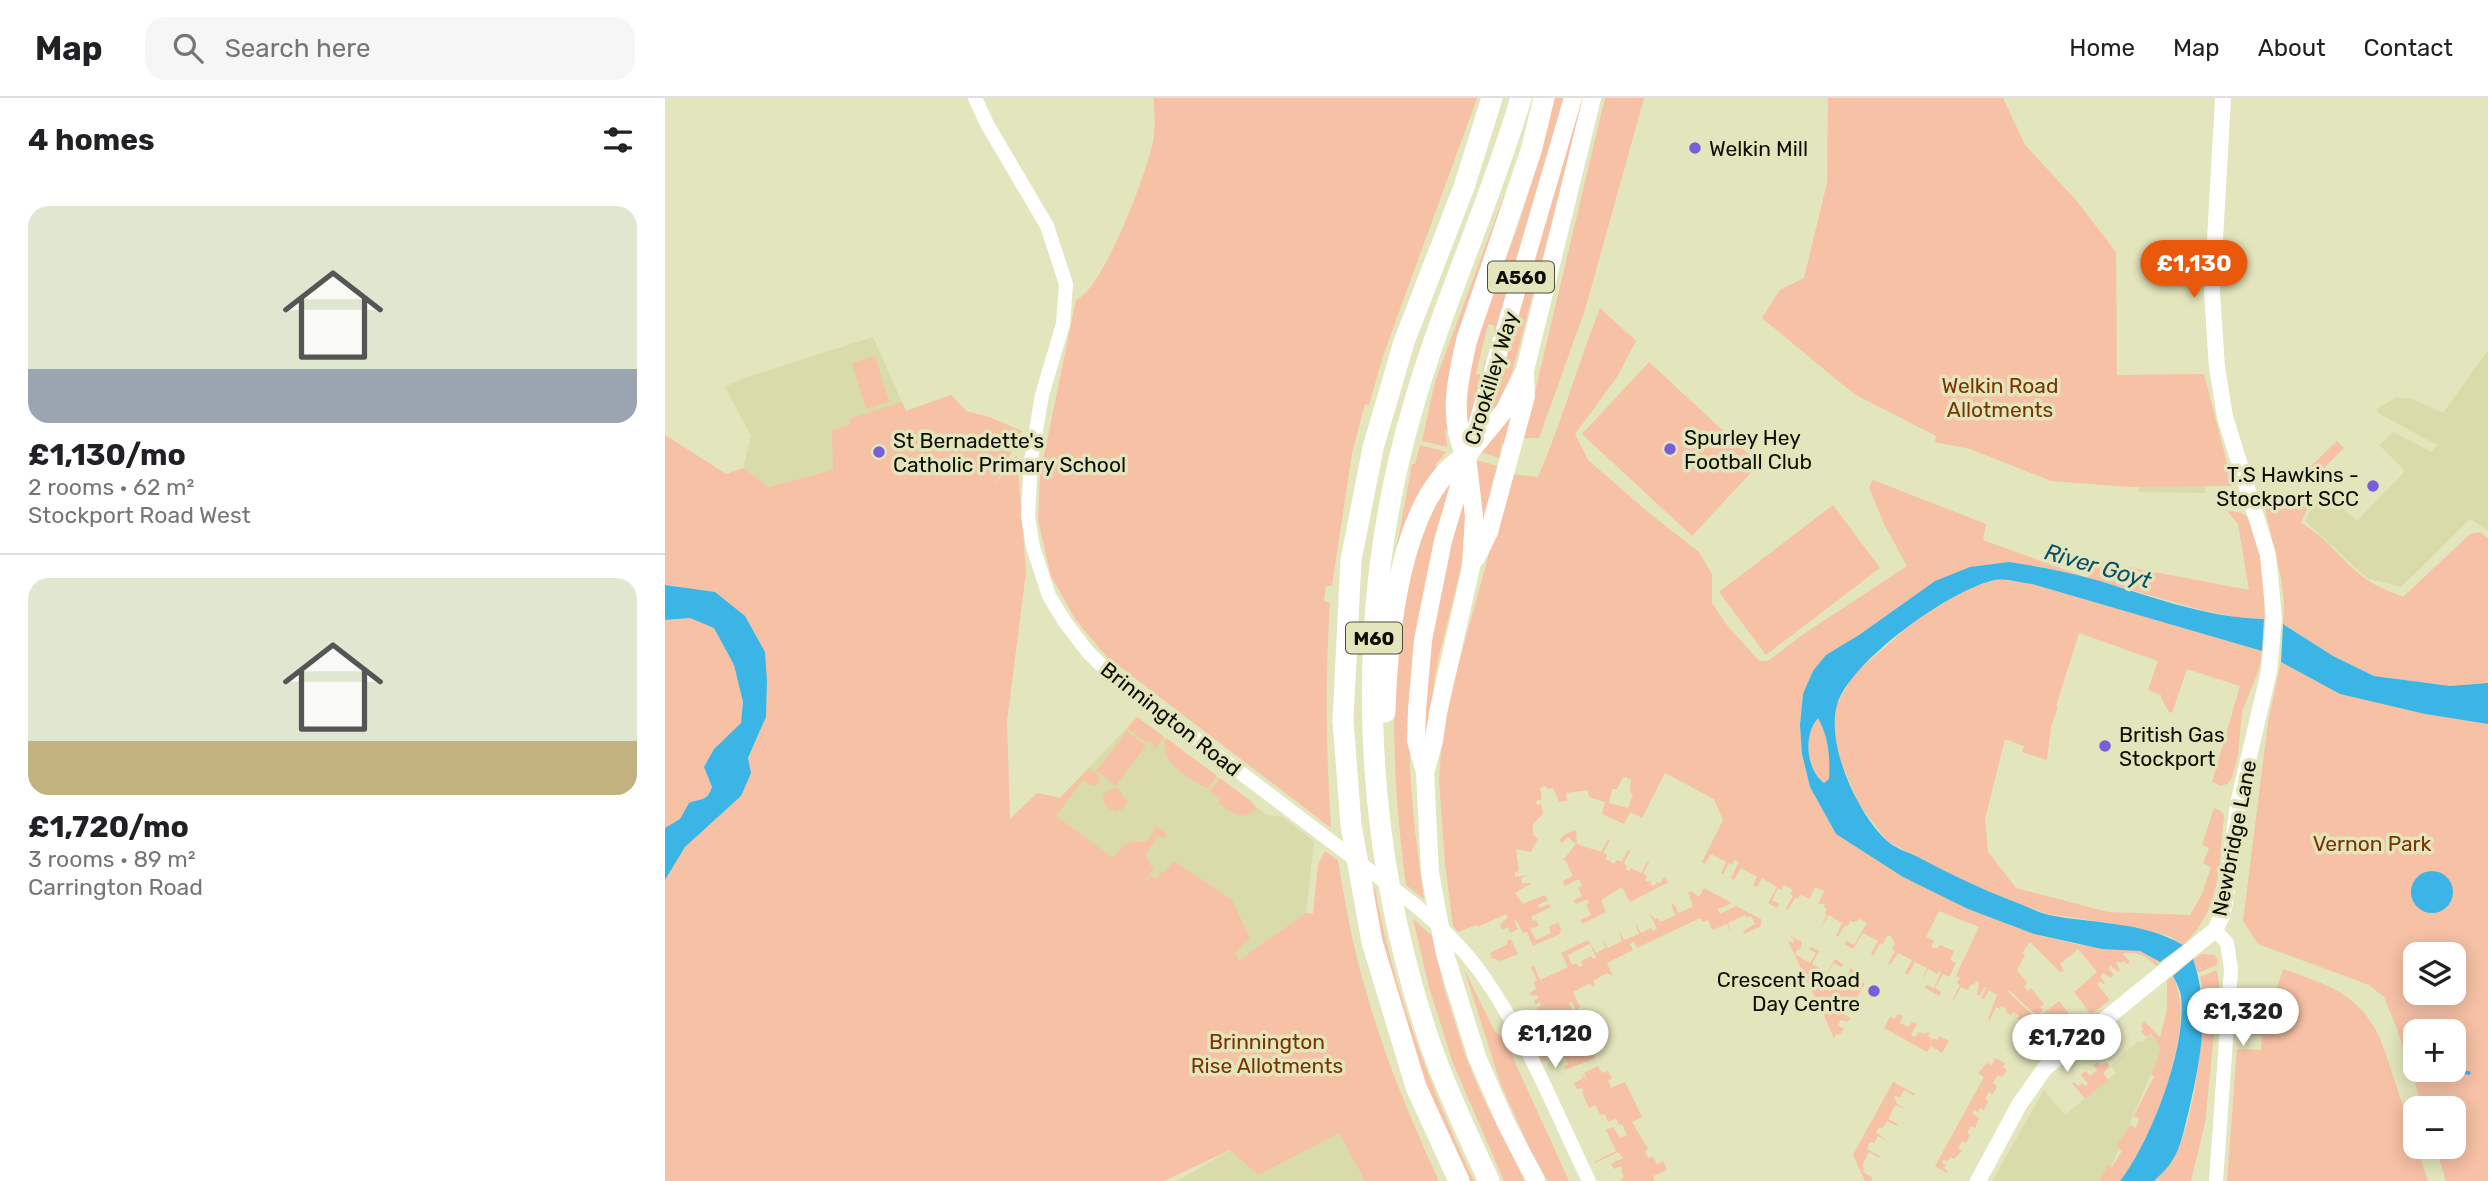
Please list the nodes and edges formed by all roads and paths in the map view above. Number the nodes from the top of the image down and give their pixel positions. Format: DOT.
graph roads {
  1 [pos="975,98"];
  2 [pos="1492,98"];
  3 [pos="1521,98"];
  4 [pos="1544,98"];
  5 [pos="1573,98"];
  6 [pos="1592,98"];
  7 [pos="2223,98"];
  8 [pos="1525,370"];
  9 [pos="1467,456"];
  10 [pos="1472,568"];
  11 [pos="1425,772"];
  12 [pos="1378,804"];
  13 [pos="2215,930"];
  14 [pos="1459,1181"];
  15 [pos="1489,1181"];
  16 [pos="1536,1181"];
  17 [pos="1589,1181"];
  18 [pos="1978,1181"];
  19 [pos="2216,1181"];
  1 -- 17 [label="street, Brinnington Road"];
  2 -- 14 [label="highway, M60"];
  3 -- 12 [label="highway, M60"];
  4 -- 9 [label="highway"];
  5 -- 9 [label="main road, Crookilley Way / A560"];
  6 -- 8 [label="main road, Crookilley Way / A560"];
  7 -- 13 [label="main road, Newbridge Lane"];
  8 -- 9 [label="main road, Crookilley Way / A560"];
  8 -- 10 [label="main road, Crookilley Way / A560"];
  9 -- 10 [label="main road, Crookilley Way / A560"];
  9 -- 11 [label="main road, Crookilley Way / A560"];
  9 -- 12 [label="highway, M60"];
  10 -- 11 [label="main road, Crookilley Way / A560"];
  11 -- 16 [label="main road, Crookilley Way / A560"];
  12 -- 15 [label="highway, M60"];
  13 -- 18 [label="main road"];
  13 -- 19 [label="street, Newbridge Lane"];
}
